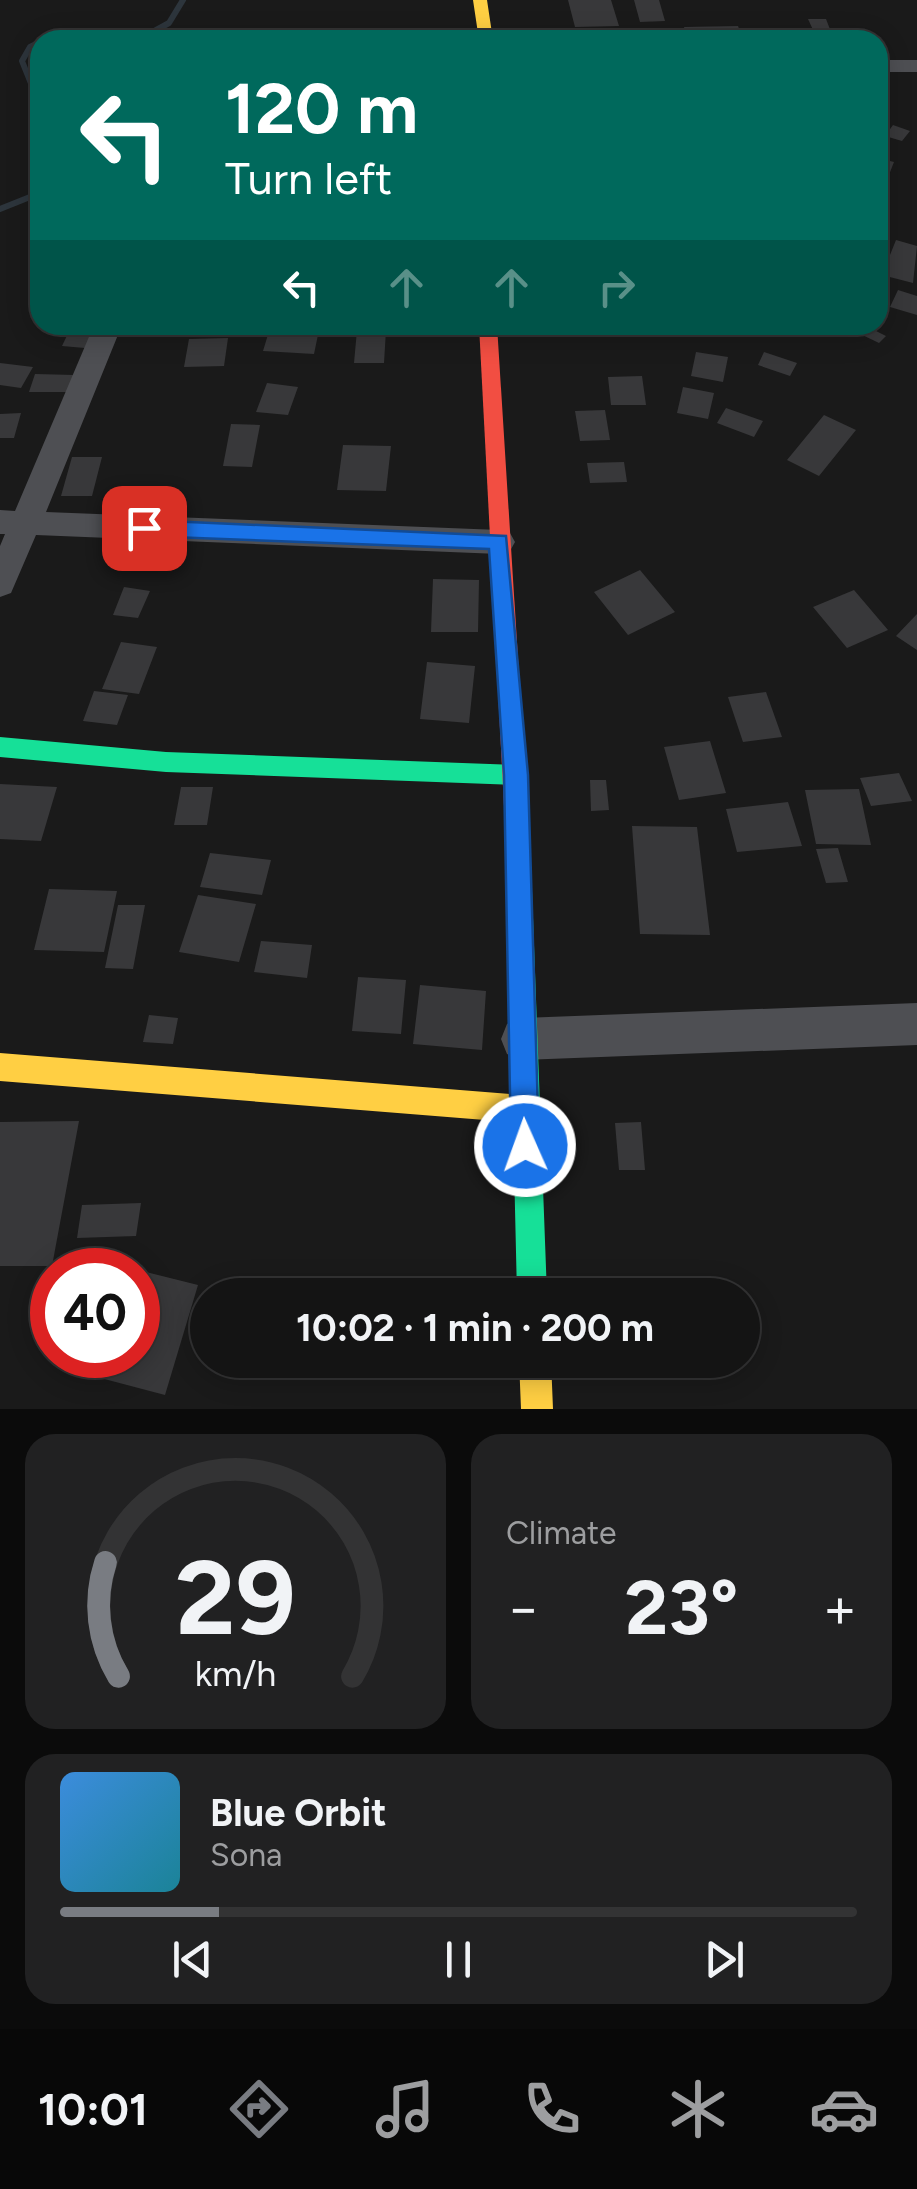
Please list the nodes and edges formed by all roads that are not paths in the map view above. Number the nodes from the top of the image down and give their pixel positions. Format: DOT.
graph roads {
  1 [pos="480,0"];
  2 [pos="484,30"];
  3 [pos="888,66"];
  4 [pos="917,66"];
  5 [pos="103,335"];
  6 [pos="487,335"];
  7 [pos="13,522"];
  8 [pos="499,542"];
  9 [pos="0,584"];
  10 [pos="0,747"];
  11 [pos="516,775"];
  12 [pos="917,1024"];
  13 [pos="522,1038"];
  14 [pos="0,1067"];
  15 [pos="523,1109"];
  16 [pos="531,1278"];
  17 [pos="536,1378"];
  18 [pos="537,1409"];
  1 -- 2 [label="street"];
  3 -- 4 [label="street"];
  5 -- 7 [label="street"];
  6 -- 8 [label="street"];
  7 -- 8 [label="street"];
  7 -- 9 [label="street"];
  8 -- 11 [label="street"];
  10 -- 11 [label="street"];
  11 -- 13 [label="street"];
  12 -- 13 [label="street"];
  13 -- 15 [label="street"];
  14 -- 15 [label="street"];
  15 -- 16 [label="street"];
  17 -- 18 [label="street"];
}
